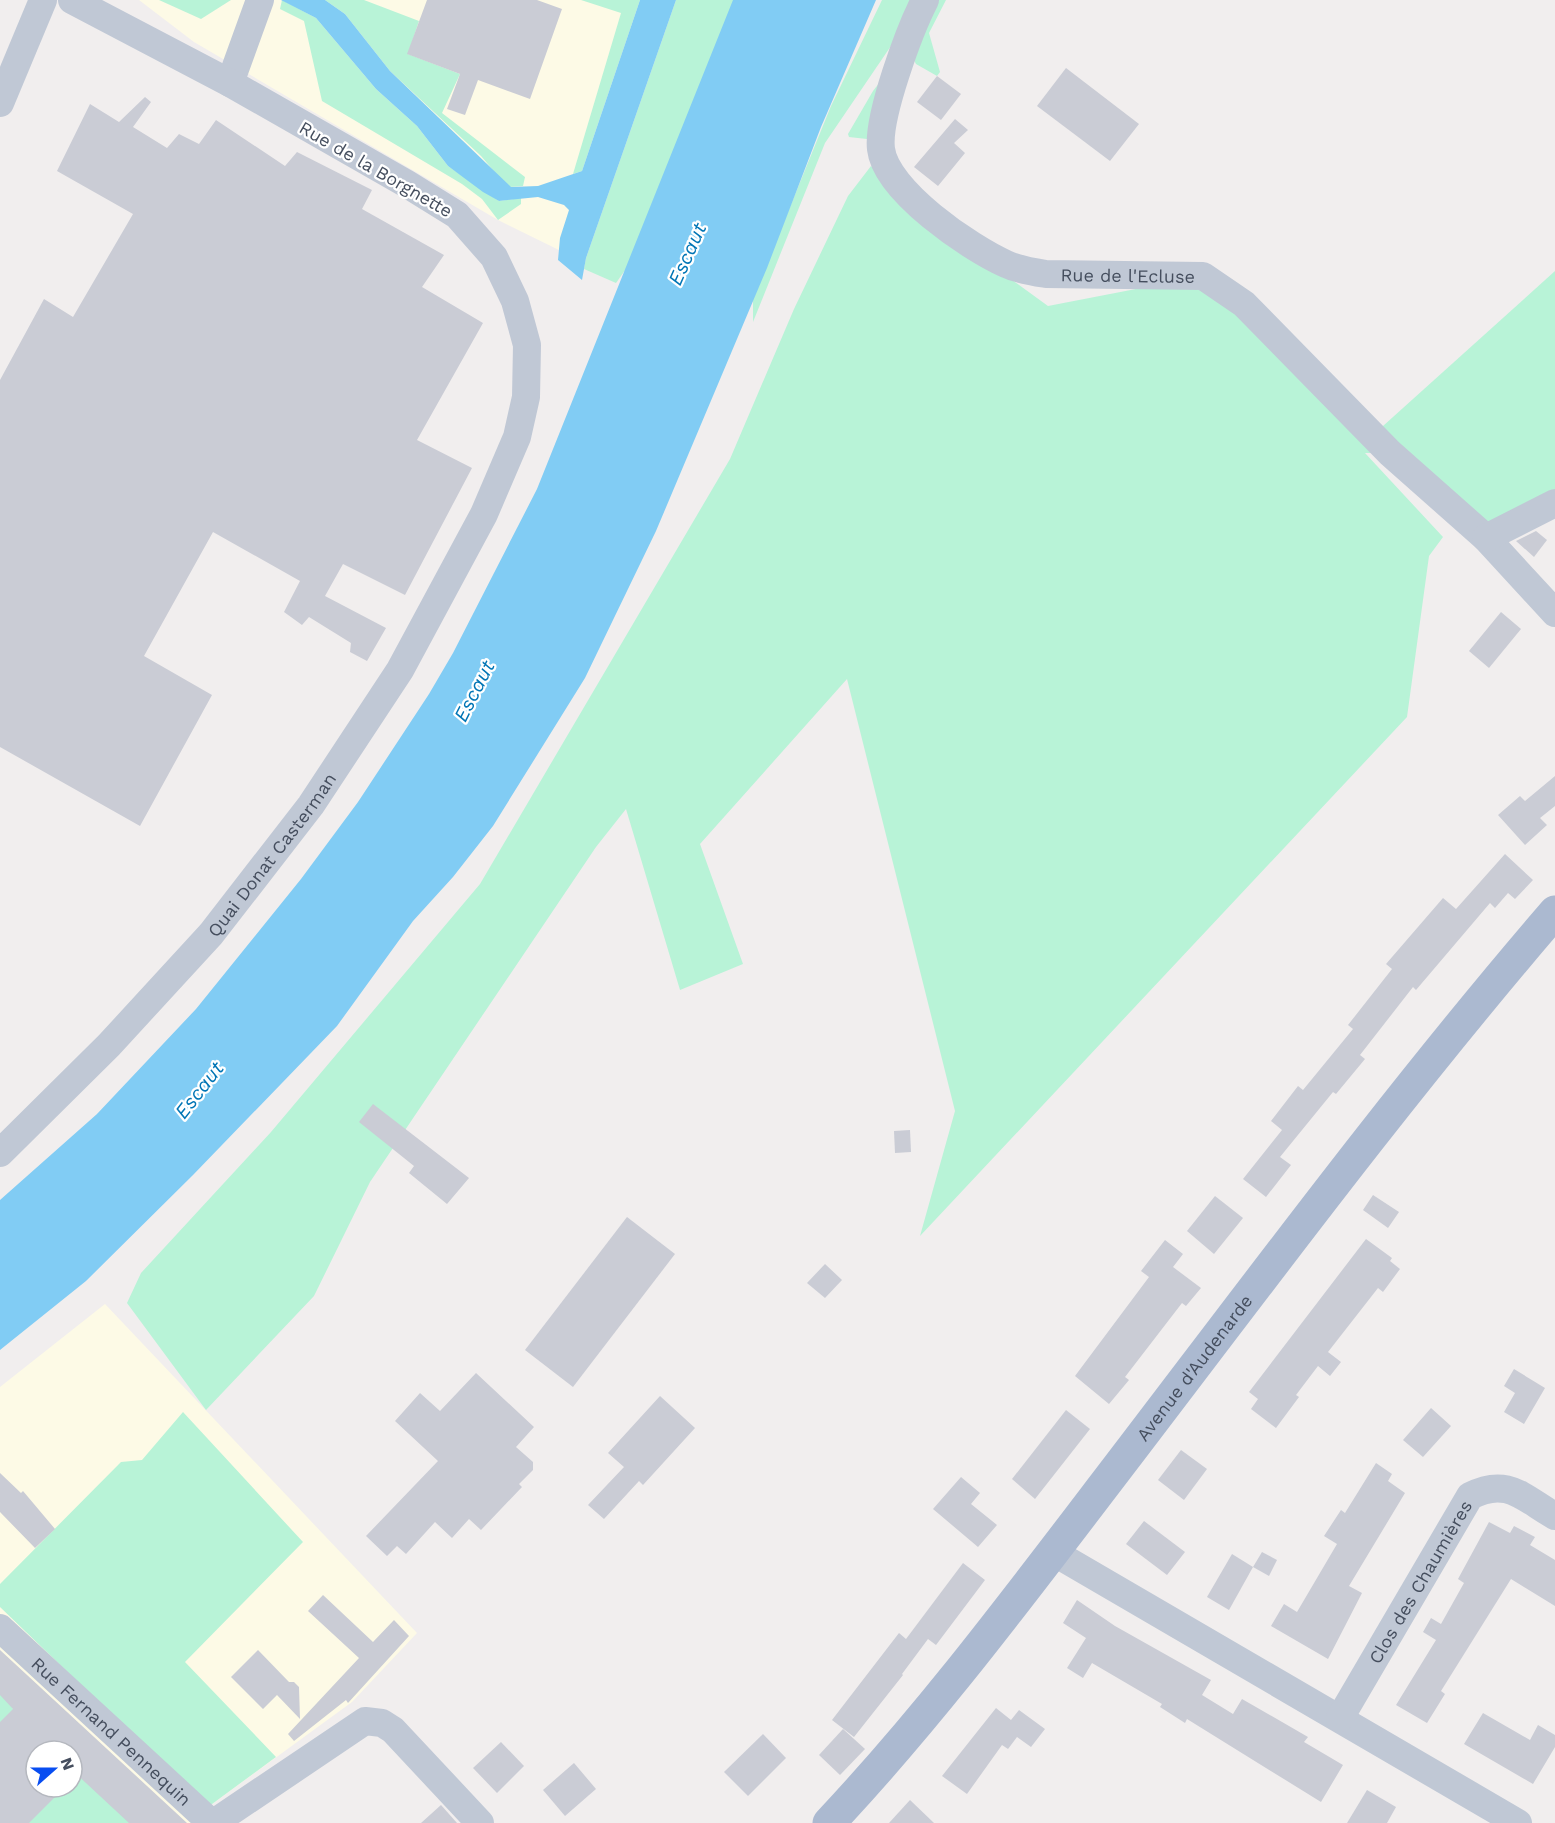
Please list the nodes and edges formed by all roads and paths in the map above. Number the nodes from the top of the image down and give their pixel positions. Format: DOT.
graph roads {
  1 [pos="43,0"];
  2 [pos="72,0"];
  3 [pos="260,0"];
  4 [pos="925,0"];
  5 [pos="230,83"];
  6 [pos="0,103"];
  7 [pos="1555,503"];
  8 [pos="484,514"];
  9 [pos="1486,538"];
  10 [pos="1555,613"];
  11 [pos="1555,912"];
  12 [pos="0,1153"];
  13 [pos="1555,1516"];
  14 [pos="1053,1551"];
  15 [pos="0,1628"];
  16 [pos="1340,1718"];
  17 [pos="480,1823"];
  18 [pos="829,1823"];
  19 [pos="1518,1823"];
  1 -- 6 [label="street"];
  2 -- 5 [label="street, Rue de la Borgnette"];
  3 -- 5 [label="street"];
  4 -- 9 [label="street, Rue de l'Ecluse"];
  5 -- 8 [label="street, Rue de la Borgnette"];
  7 -- 9 [label="street"];
  8 -- 12 [label="street, Quai Donat Casterman"];
  9 -- 10 [label="street, Rue de l'Ecluse"];
  11 -- 14 [label="main road, Avenue d'Audenarde"];
  13 -- 16 [label="street, Clos des Chaumières"];
  14 -- 16 [label="street"];
  14 -- 18 [label="main road, Avenue d'Audenarde"];
  15 -- 17 [label="street, Rue Fernand Pennequin"];
  16 -- 19 [label="street"];
}
